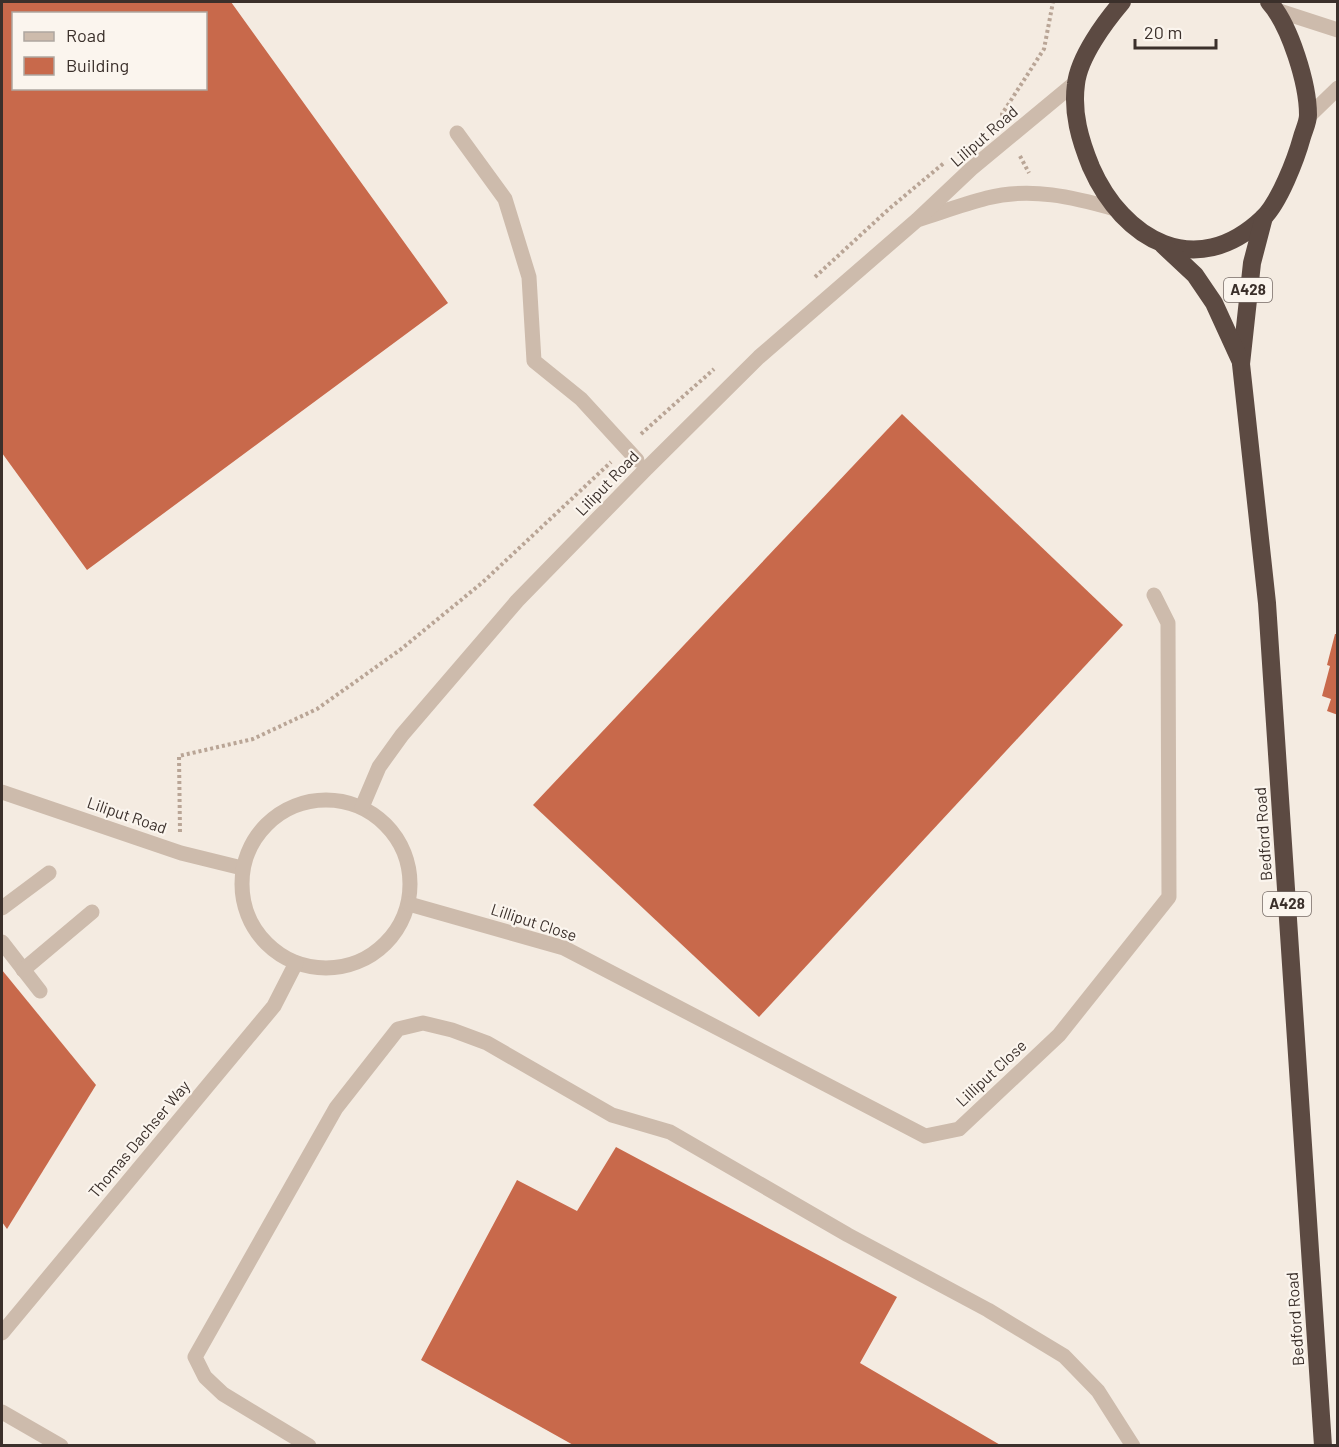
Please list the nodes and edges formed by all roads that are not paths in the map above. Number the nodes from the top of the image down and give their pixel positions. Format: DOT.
graph roads {
  1 [pos="1122,2"];
  2 [pos="1272,6"];
  3 [pos="1338,30"];
  4 [pos="1076,82"];
  5 [pos="1338,88"];
  6 [pos="1308,117"];
  7 [pos="457,133"];
  8 [pos="1116,210"];
  9 [pos="1264,217"];
  10 [pos="917,220"];
  11 [pos="1163,245"];
  12 [pos="1241,364"];
  13 [pos="637,460"];
  14 [pos="1154,595"];
  15 [pos="2,792"];
  16 [pos="362,807"];
  17 [pos="242,868"];
  18 [pos="50,873"];
  19 [pos="409,904"];
  20 [pos="2,908"];
  21 [pos="92,912"];
  22 [pos="2,942"];
  23 [pos="296,963"];
  24 [pos="23,970"];
  25 [pos="40,991"];
  26 [pos="2,1333"];
  27 [pos="2,1412"];
  28 [pos="299,1443"];
  29 [pos="61,1446"];
  30 [pos="1133,1446"];
  31 [pos="1323,1446"];
  1 -- 4 [label="highway"];
  2 -- 3 [label="street"];
  2 -- 6 [label="highway"];
  4 -- 8 [label="highway"];
  4 -- 10 [label="street, Liliput Road"];
  5 -- 6 [label="street"];
  6 -- 9 [label="highway"];
  7 -- 13 [label="street"];
  8 -- 10 [label="street, Liliput Road"];
  8 -- 11 [label="highway"];
  9 -- 11 [label="highway"];
  9 -- 12 [label="highway, Bedford Road / A428"];
  10 -- 16 [label="street, Liliput Road"];
  11 -- 12 [label="highway, Bedford Road / A428"];
  12 -- 31 [label="highway, Bedford Road / A428"];
  14 -- 19 [label="street, Lilliput Close"];
  15 -- 17 [label="street, Liliput Road"];
  16 -- 17 [label="street"];
  16 -- 19 [label="street"];
  17 -- 23 [label="street"];
  18 -- 20 [label="street"];
  19 -- 23 [label="street"];
  21 -- 24 [label="street"];
  22 -- 24 [label="street"];
  23 -- 26 [label="street, Thomas Dachser Way"];
  24 -- 25 [label="street"];
  27 -- 29 [label="street"];
  28 -- 30 [label="street"];
}
